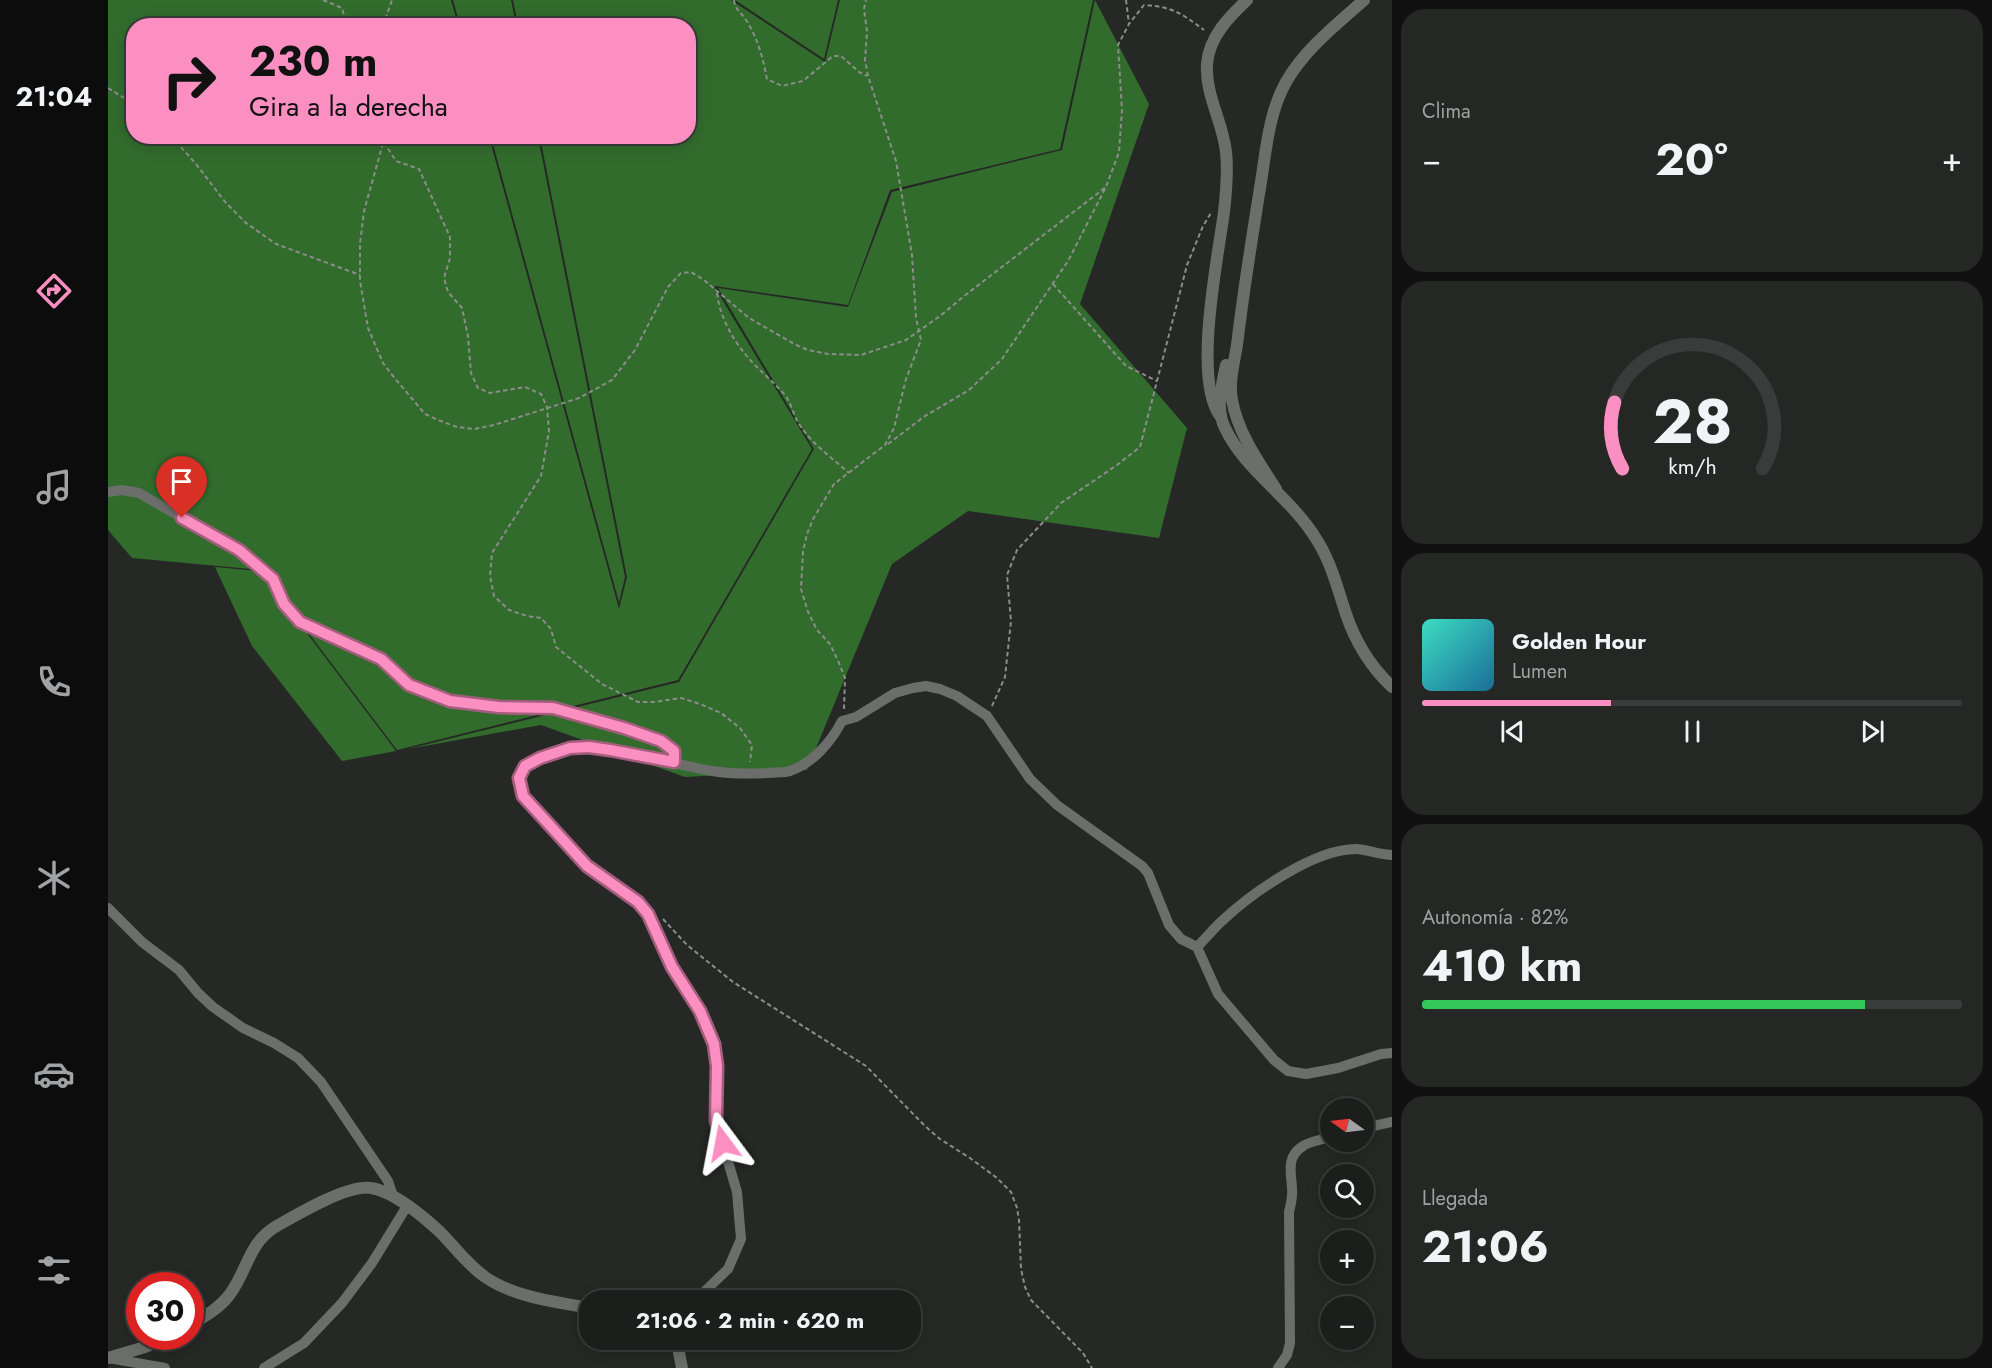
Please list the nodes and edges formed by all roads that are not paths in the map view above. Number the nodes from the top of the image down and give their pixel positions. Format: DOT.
graph roads {
  1 [pos="1247,0"];
  2 [pos="1364,0"];
  3 [pos="1240,308"];
  4 [pos="1221,386"];
  5 [pos="1221,417"];
  6 [pos="1276,489"];
  7 [pos="108,492"];
  8 [pos="1392,687"];
  9 [pos="674,762"];
  10 [pos="1392,855"];
  11 [pos="108,908"];
  12 [pos="1197,947"];
  13 [pos="1392,1053"];
  14 [pos="1392,1122"];
  15 [pos="1374,1126"];
  16 [pos="1320,1140"];
  17 [pos="393,1196"];
  18 [pos="407,1206"];
  19 [pos="706,1290"];
  20 [pos="579,1306"];
  21 [pos="204,1316"];
  22 [pos="135,1350"];
  23 [pos="679,1350"];
  24 [pos="108,1358"];
  25 [pos="165,1368"];
  26 [pos="264,1368"];
  27 [pos="682,1368"];
  28 [pos="1278,1368"];
  1 -- 4 [label="street"];
  2 -- 3 [label="street"];
  3 -- 4 [label="street"];
  3 -- 4 [label="street"];
  4 -- 5 [label="street"];
  4 -- 5 [label="street"];
  4 -- 6 [label="street"];
  5 -- 6 [label="street"];
  6 -- 8 [label="street"];
  7 -- 9 [label="street"];
  9 -- 12 [label="street"];
  9 -- 19 [label="street"];
  10 -- 12 [label="street"];
  11 -- 17 [label="street"];
  12 -- 13 [label="street"];
  14 -- 15 [label="street"];
  16 -- 28 [label="street"];
  17 -- 18 [label="street"];
  17 -- 21 [label="street"];
  18 -- 20 [label="street"];
  18 -- 26 [label="street"];
  22 -- 24 [label="street"];
  23 -- 27 [label="street"];
  24 -- 25 [label="street"];
}
